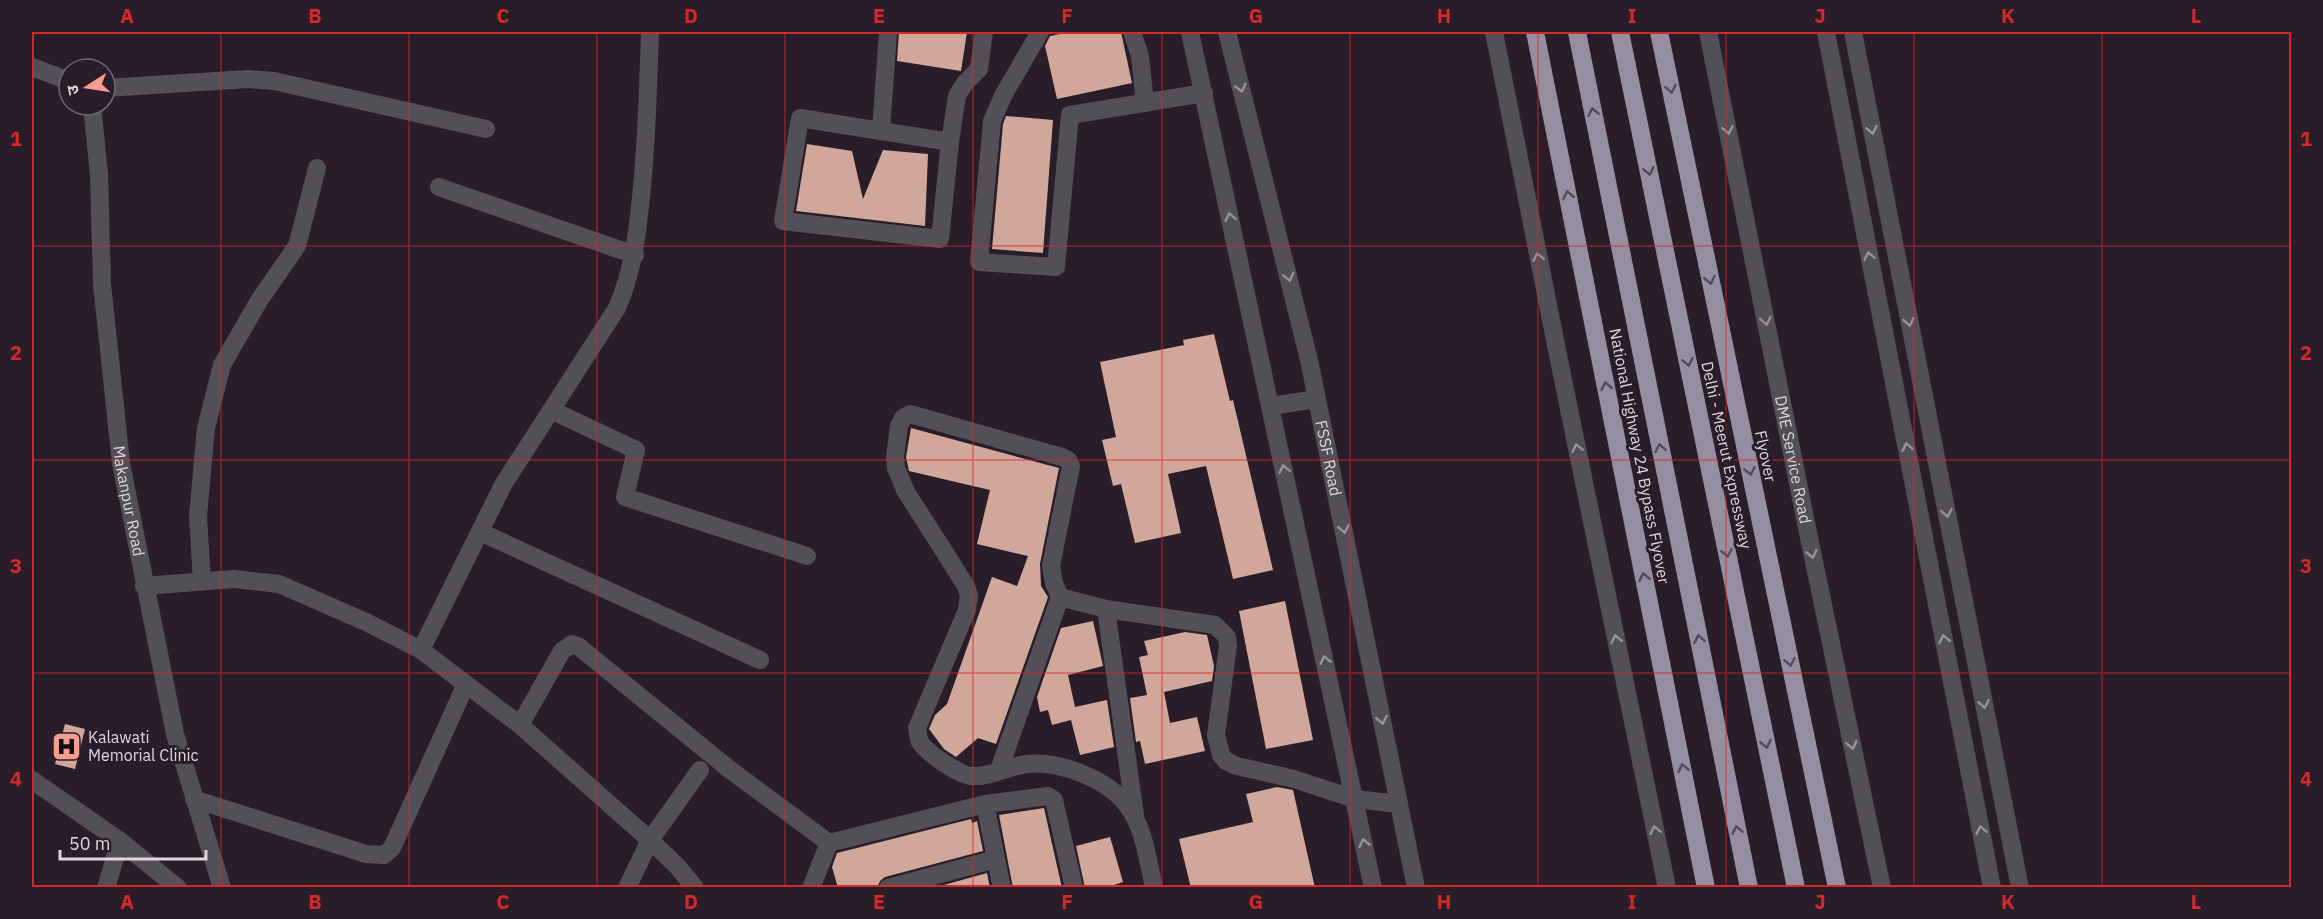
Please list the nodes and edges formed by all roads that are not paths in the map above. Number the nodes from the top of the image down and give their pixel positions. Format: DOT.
graph roads {
  1 [pos="650,32"];
  2 [pos="888,32"];
  3 [pos="984,32"];
  4 [pos="1040,32"];
  5 [pos="1132,32"];
  6 [pos="1191,32"];
  7 [pos="1227,32"];
  8 [pos="1494,32"];
  9 [pos="1535,32"];
  10 [pos="1576,32"];
  11 [pos="1620,32"];
  12 [pos="1659,32"];
  13 [pos="1708,32"];
  14 [pos="1826,32"];
  15 [pos="1853,32"];
  16 [pos="32,67"];
  17 [pos="57,76"];
  18 [pos="117,87"];
  19 [pos="1204,93"];
  20 [pos="1145,103"];
  21 [pos="1867,105"];
  22 [pos="1841,111"];
  23 [pos="93,117"];
  24 [pos="486,129"];
  25 [pos="881,131"];
  26 [pos="950,142"];
  27 [pos="317,168"];
  28 [pos="439,187"];
  29 [pos="635,255"];
  30 [pos="1317,399"];
  31 [pos="1271,406"];
  32 [pos="551,410"];
  33 [pos="480,532"];
  34 [pos="807,556"];
  35 [pos="202,581"];
  36 [pos="144,586"];
  37 [pos="1060,597"];
  38 [pos="1106,609"];
  39 [pos="421,650"];
  40 [pos="760,660"];
  41 [pos="466,684"];
  42 [pos="520,725"];
  43 [pos="700,770"];
  44 [pos="999,770"];
  45 [pos="32,780"];
  46 [pos="194,799"];
  47 [pos="1355,799"];
  48 [pos="985,804"];
  49 [pos="1399,804"];
  50 [pos="1136,821"];
  51 [pos="650,840"];
  52 [pos="120,841"];
  53 [pos="829,843"];
  54 [pos="996,859"];
  55 [pos="1152,887"];
  56 [pos="106,888"];
  57 [pos="178,888"];
  58 [pos="222,888"];
  59 [pos="627,888"];
  60 [pos="695,888"];
  61 [pos="811,888"];
  62 [pos="888,888"];
  63 [pos="1002,888"];
  64 [pos="1074,888"];
  65 [pos="1373,888"];
  66 [pos="1416,888"];
  67 [pos="1667,888"];
  68 [pos="1706,888"];
  69 [pos="1749,888"];
  70 [pos="1796,888"];
  71 [pos="1837,888"];
  72 [pos="1882,888"];
  73 [pos="1992,888"];
  74 [pos="2020,888"];
  1 -- 29 [label="street"];
  2 -- 25 [label="street"];
  3 -- 26 [label="street"];
  4 -- 20 [label="street"];
  5 -- 20 [label="street"];
  6 -- 19 [label="street"];
  7 -- 30 [label="street, FSSF Road, one-way"];
  67 -- 8 [label="street, one-way"];
  68 -- 9 [label="highway, National Highway 24 Bypass Flyover, one-way"];
  69 -- 10 [label="highway, one-way"];
  11 -- 70 [label="highway, Delhi - Meerut Expressway, one-way"];
  12 -- 71 [label="highway, Flyover, one-way"];
  13 -- 72 [label="street, DME Service Road, one-way"];
  14 -- 22 [label="street"];
  15 -- 21 [label="street"];
  16 -- 17 [label="street"];
  18 -- 24 [label="street"];
  19 -- 20 [label="street"];
  31 -- 19 [label="street, one-way"];
  21 -- 22 [label="street"];
  21 -- 74 [label="street, one-way"];
  73 -- 22 [label="street, one-way"];
  23 -- 36 [label="street, Makanpur Road"];
  25 -- 26 [label="street"];
  25 -- 26 [label="street"];
  27 -- 35 [label="street"];
  28 -- 29 [label="street"];
  29 -- 32 [label="street"];
  30 -- 31 [label="street"];
  30 -- 49 [label="street, FSSF Road, one-way"];
  47 -- 31 [label="street, one-way"];
  32 -- 33 [label="street"];
  32 -- 34 [label="street"];
  33 -- 39 [label="street"];
  33 -- 40 [label="street"];
  35 -- 36 [label="street"];
  35 -- 39 [label="street"];
  36 -- 46 [label="street, Makanpur Road"];
  37 -- 38 [label="street"];
  37 -- 44 [label="street"];
  37 -- 44 [label="street"];
  38 -- 47 [label="street"];
  38 -- 50 [label="street"];
  39 -- 41 [label="street"];
  41 -- 42 [label="street"];
  41 -- 46 [label="street"];
  42 -- 51 [label="street"];
  42 -- 53 [label="street"];
  43 -- 51 [label="street"];
  44 -- 50 [label="street"];
  45 -- 52 [label="street"];
  46 -- 58 [label="street, Makanpur Road"];
  47 -- 49 [label="street"];
  65 -- 47 [label="street, one-way"];
  48 -- 53 [label="street"];
  48 -- 54 [label="street"];
  48 -- 64 [label="street"];
  49 -- 66 [label="street, FSSF Road"];
  50 -- 55 [label="street"];
  51 -- 59 [label="street"];
  51 -- 60 [label="street"];
  52 -- 56 [label="street"];
  52 -- 57 [label="street"];
  53 -- 61 [label="street"];
  54 -- 62 [label="street"];
  54 -- 63 [label="street"];
}
